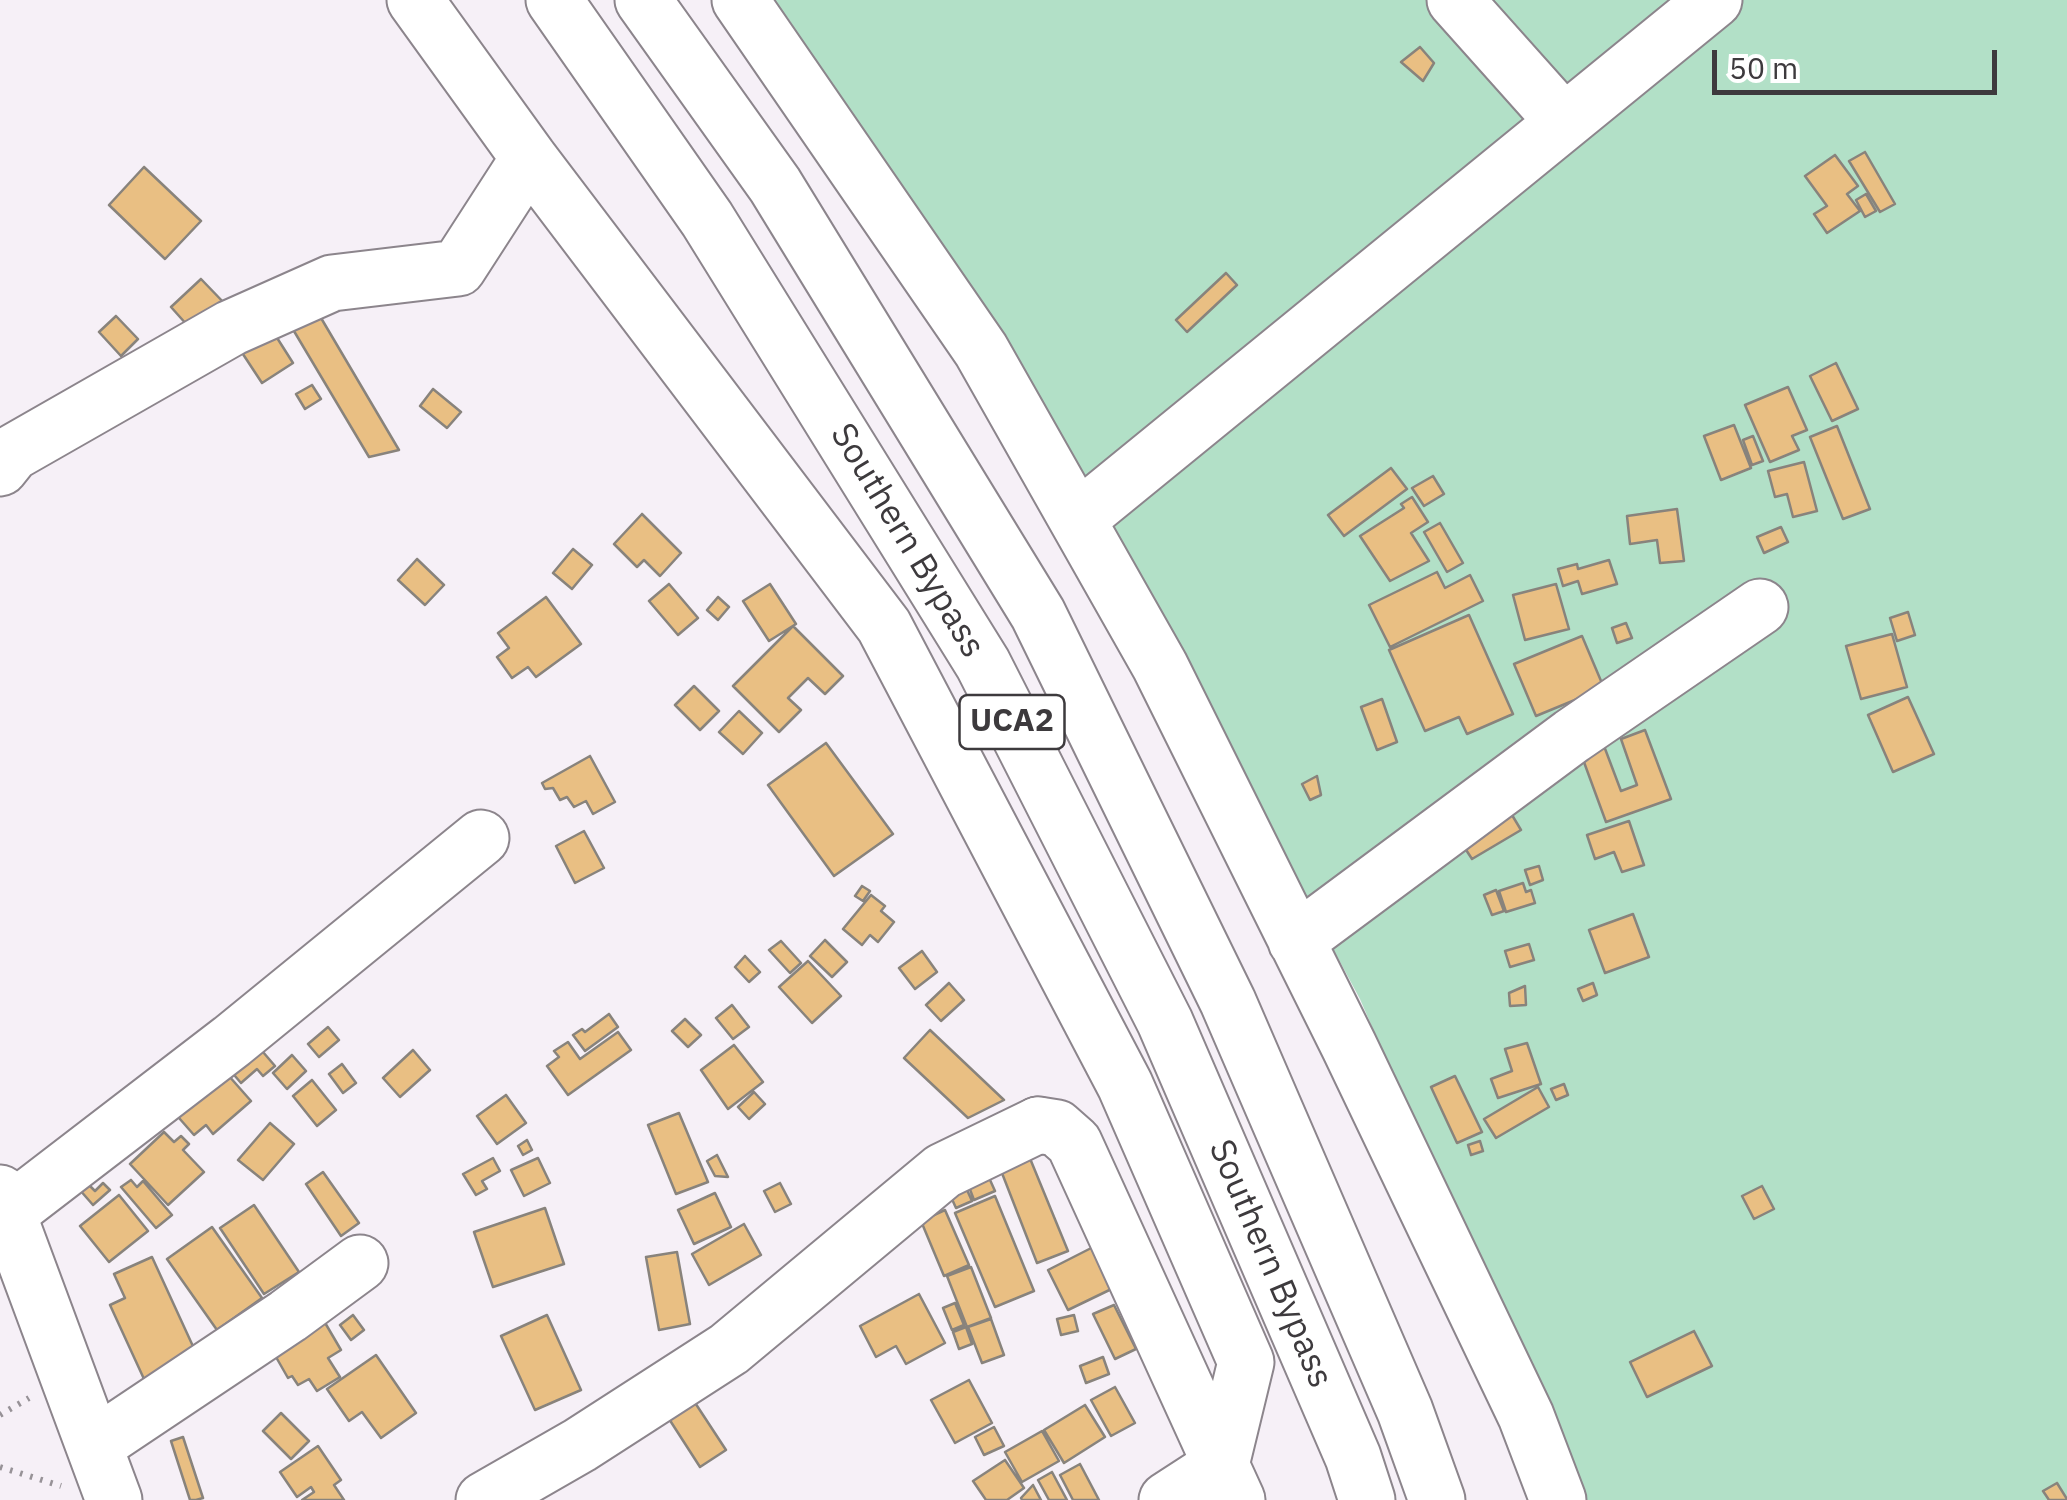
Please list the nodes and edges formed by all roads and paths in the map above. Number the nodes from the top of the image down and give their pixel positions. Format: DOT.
graph roads {
  1 [pos="415,0"];
  2 [pos="554,0"];
  3 [pos="643,0"];
  4 [pos="740,0"];
  5 [pos="1455,0"];
  6 [pos="1714,0"];
  7 [pos="1564,122"];
  8 [pos="530,158"];
  9 [pos="0,468"];
  10 [pos="1079,518"];
  11 [pos="1760,607"];
  12 [pos="481,838"];
  13 [pos="1296,940"];
  14 [pos="4,1203"];
  15 [pos="360,1263"];
  16 [pos="95,1445"];
  17 [pos="1229,1483"];
  18 [pos="114,1500"];
  19 [pos="484,1500"];
  20 [pos="1167,1500"];
  21 [pos="1368,1500"];
  22 [pos="1437,1500"];
  23 [pos="1558,1500"];
  1 -- 8 [label="main road"];
  2 -- 21 [label="main road, Southern Bypass / UCA2"];
  3 -- 22 [label="main road, Southern Bypass / UCA2"];
  4 -- 10 [label="main road"];
  5 -- 7 [label="main road"];
  6 -- 7 [label="main road"];
  7 -- 10 [label="main road"];
  8 -- 9 [label="main road"];
  8 -- 17 [label="main road"];
  10 -- 13 [label="main road"];
  11 -- 13 [label="main road"];
  12 -- 14 [label="main road"];
  13 -- 23 [label="main road"];
  14 -- 16 [label="main road"];
  15 -- 16 [label="main road"];
  16 -- 18 [label="main road"];
  17 -- 19 [label="main road"];
  17 -- 20 [label="main road"];
}
